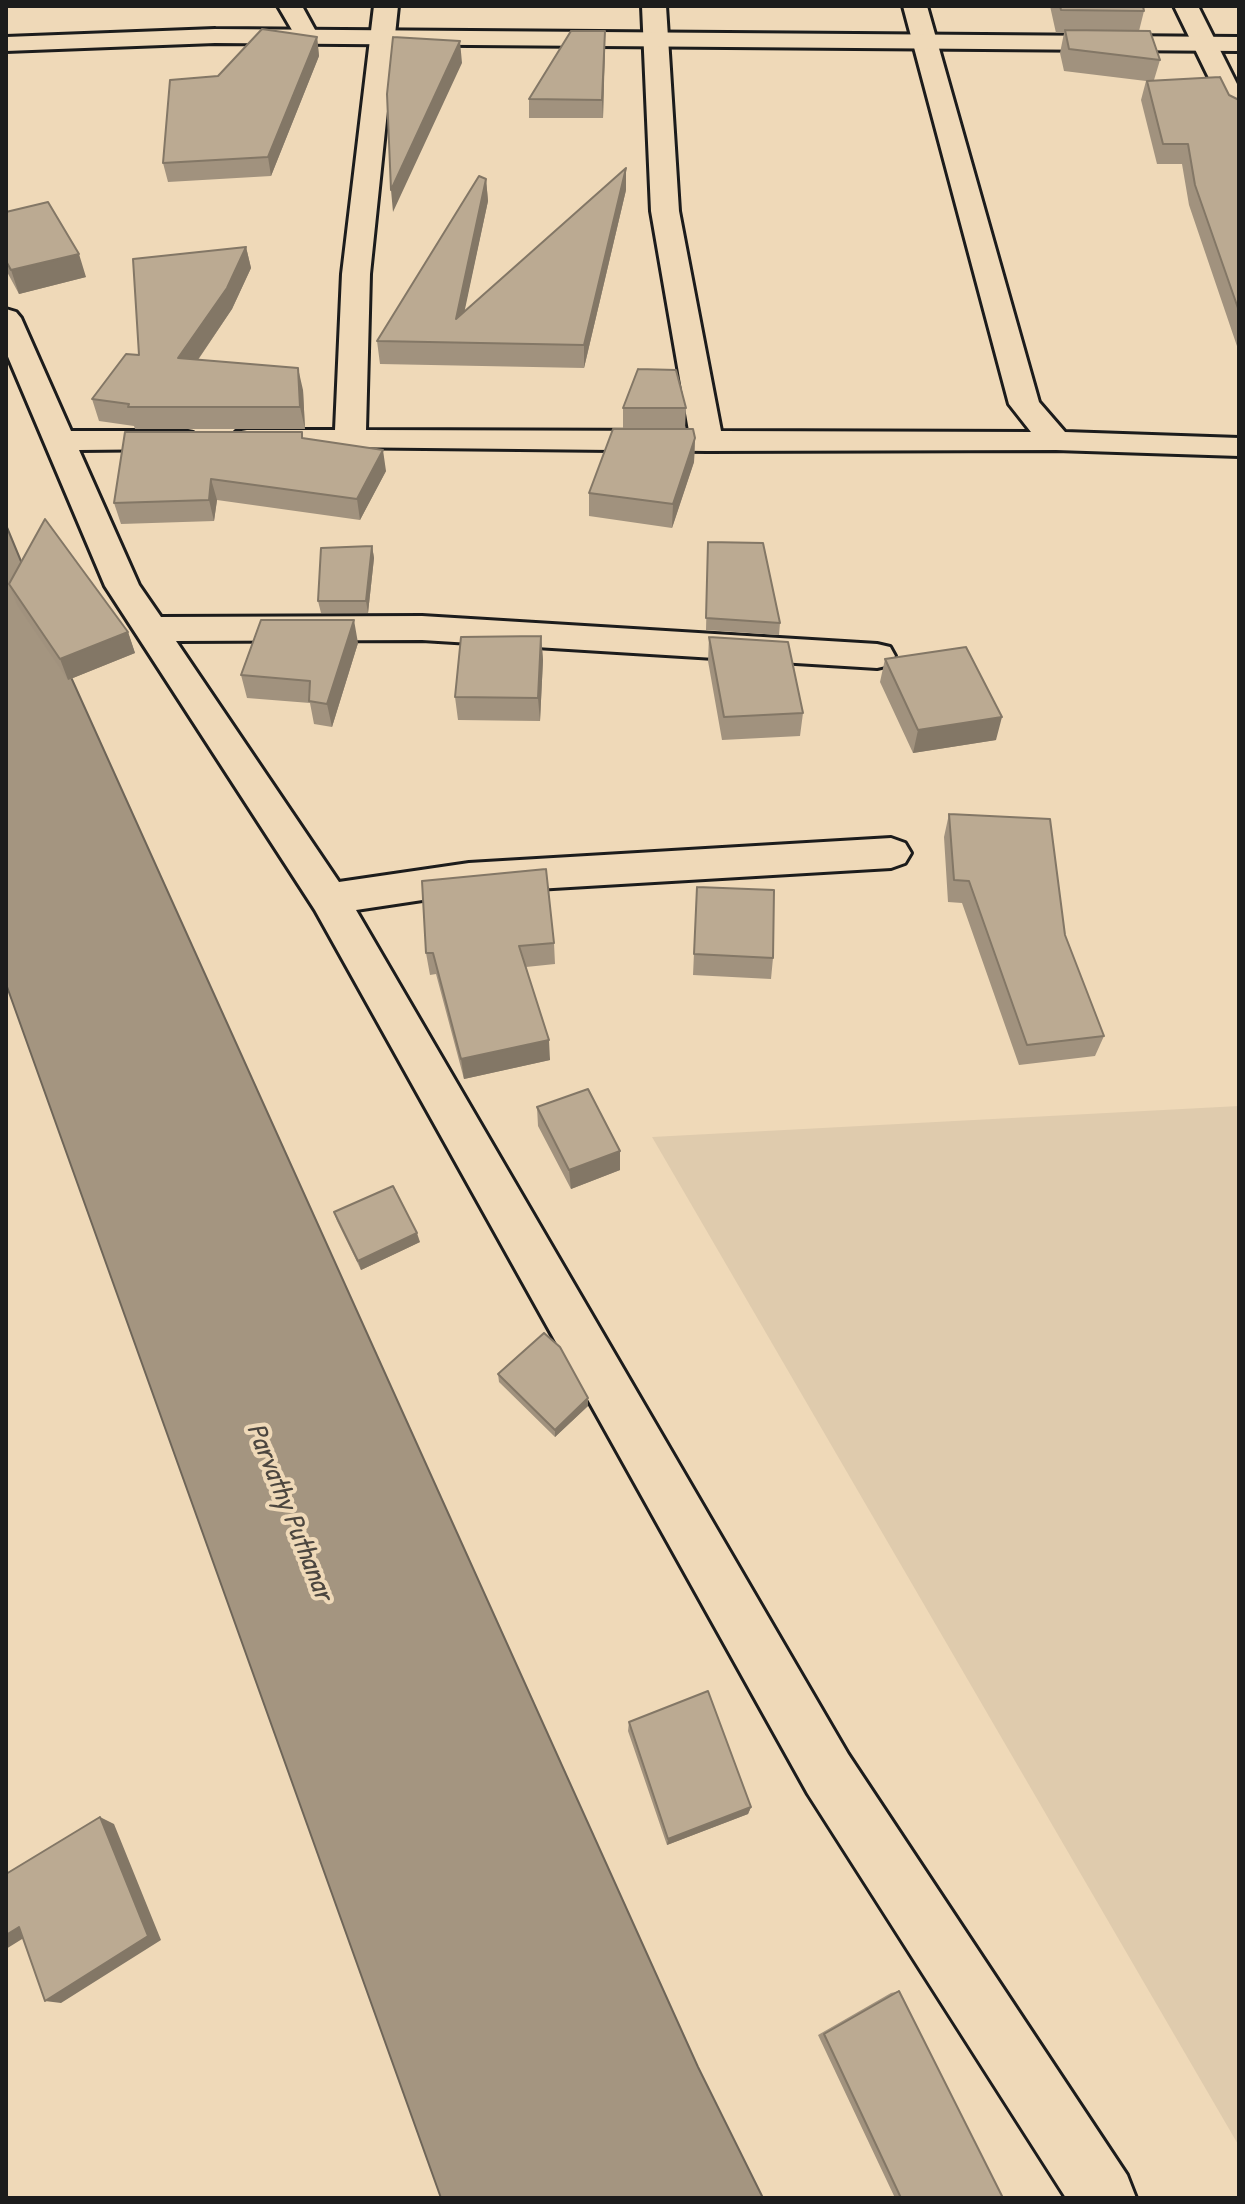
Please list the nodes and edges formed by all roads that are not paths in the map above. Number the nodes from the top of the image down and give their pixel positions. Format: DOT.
graph roads {
  1 [pos="290,6"];
  2 [pos="386,6"];
  3 [pos="654,6"];
  4 [pos="915,6"];
  5 [pos="1186,6"];
  6 [pos="307,37"];
  7 [pos="381,38"];
  8 [pos="657,40"];
  9 [pos="926,42"];
  10 [pos="6,44"];
  11 [pos="1207,44"];
  12 [pos="1239,44"];
  13 [pos="1239,113"];
  14 [pos="6,318"];
  15 [pos="350,439"];
  16 [pos="61,441"];
  17 [pos="1056,441"];
  18 [pos="707,442"];
  19 [pos="1239,447"];
  20 [pos="150,629"];
  21 [pos="877,656"];
  22 [pos="891,853"];
  23 [pos="329,899"];
  24 [pos="1104,2198"];
  1 -- 6 [label="street"];
  2 -- 7 [label="street"];
  3 -- 8 [label="street"];
  4 -- 9 [label="street"];
  5 -- 11 [label="street"];
  6 -- 7 [label="street"];
  6 -- 10 [label="street"];
  7 -- 8 [label="street"];
  7 -- 15 [label="street"];
  8 -- 9 [label="street"];
  8 -- 18 [label="street"];
  9 -- 11 [label="street"];
  9 -- 17 [label="street"];
  11 -- 12 [label="street"];
  11 -- 13 [label="street"];
  14 -- 16 [label="street"];
  15 -- 16 [label="street"];
  15 -- 18 [label="street"];
  16 -- 20 [label="street"];
  17 -- 18 [label="street"];
  17 -- 19 [label="street"];
  20 -- 21 [label="street"];
  20 -- 23 [label="street"];
  22 -- 23 [label="street"];
  23 -- 24 [label="street"];
}
